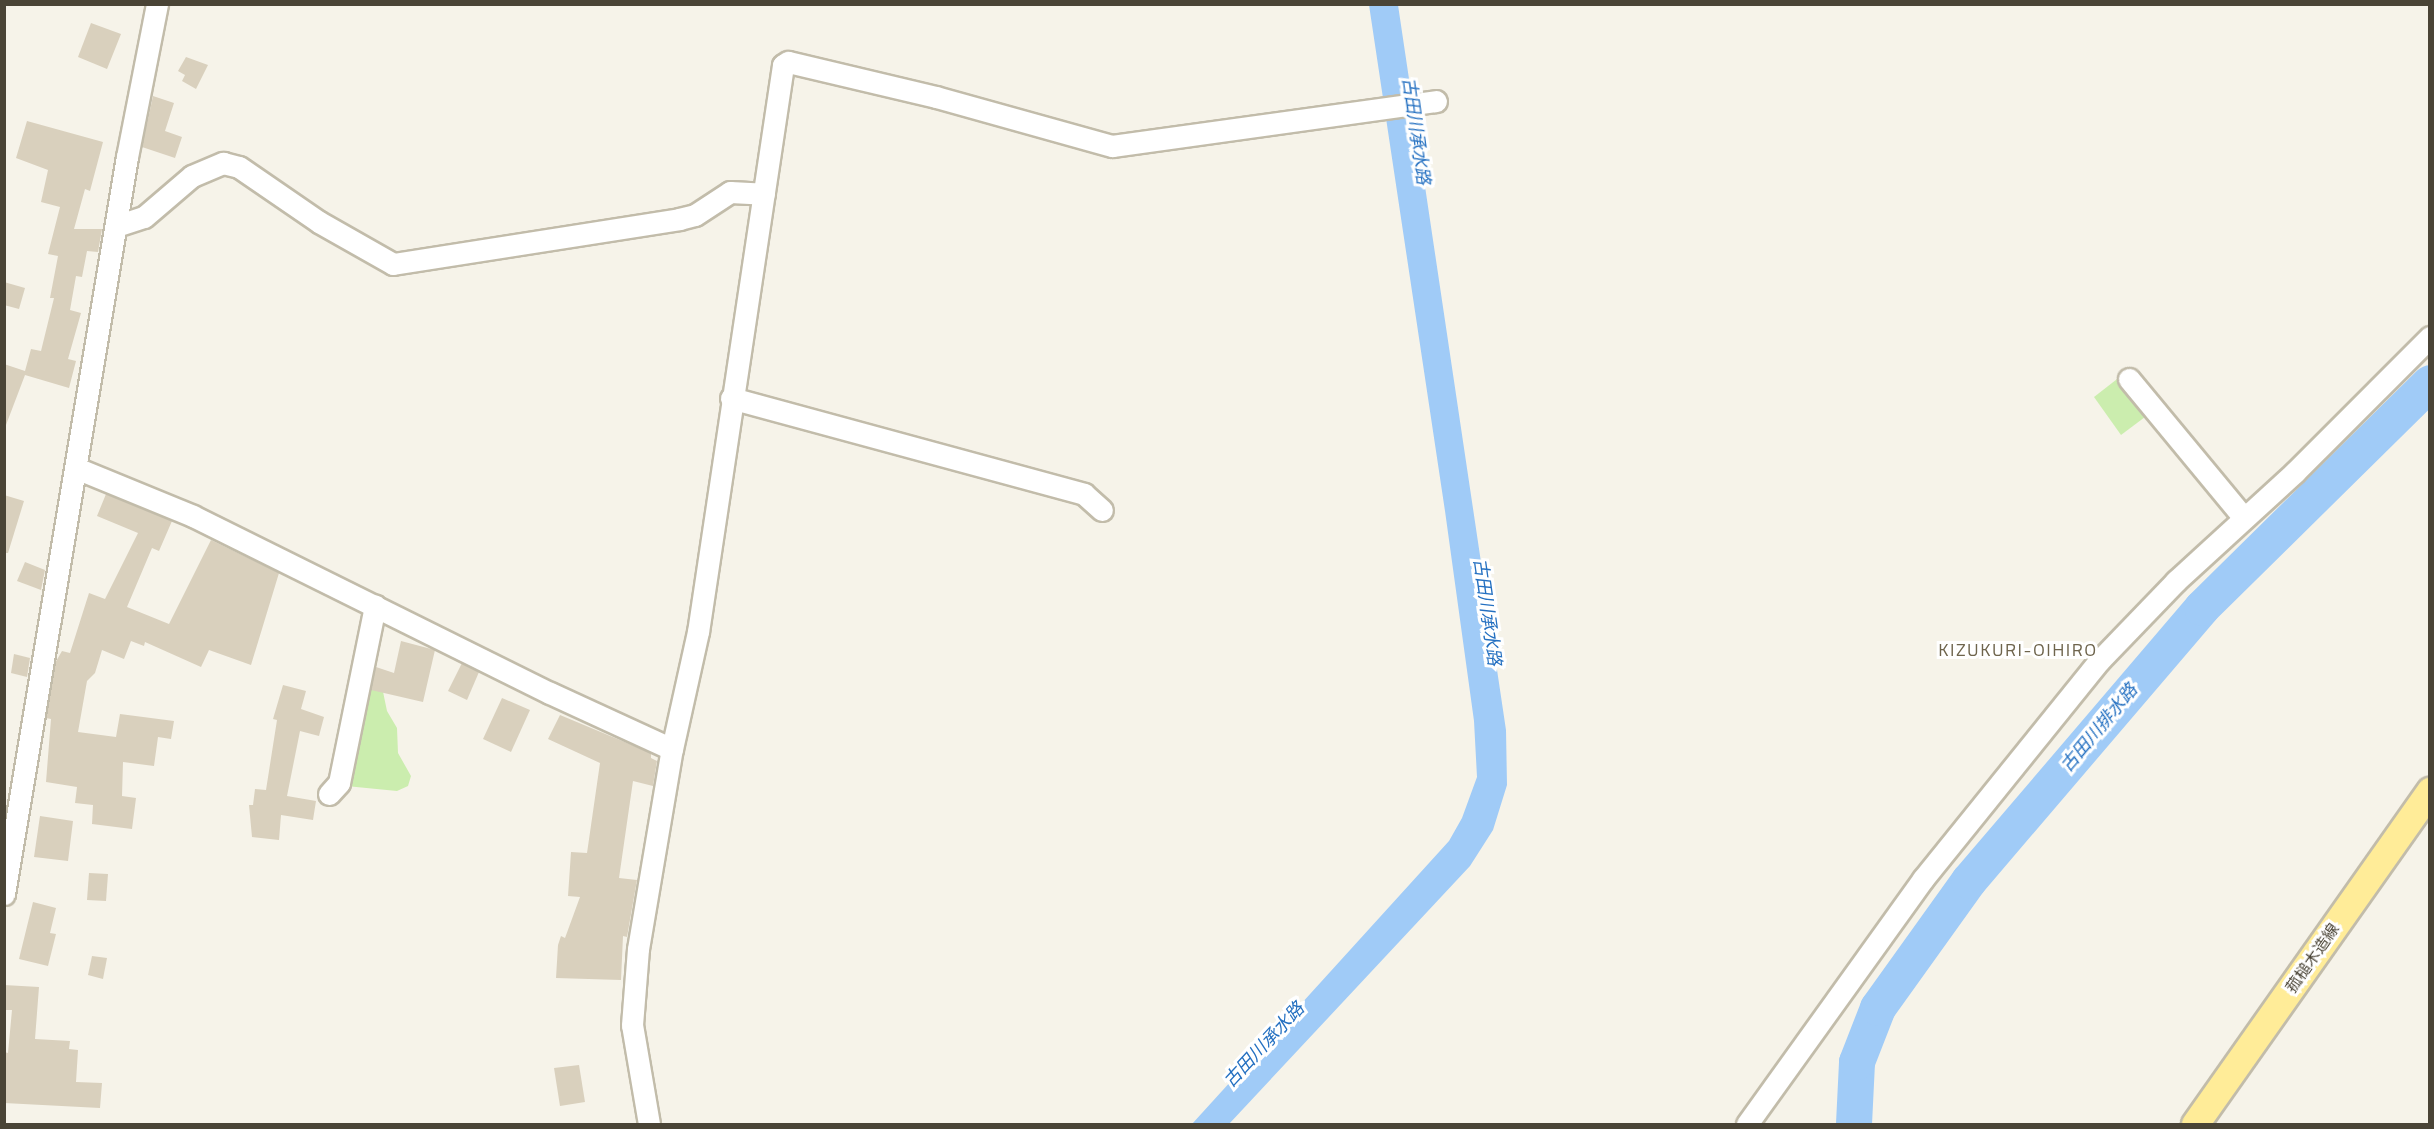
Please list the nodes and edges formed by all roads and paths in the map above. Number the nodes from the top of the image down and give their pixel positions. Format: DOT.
graph roads {
  1 [pos="157,4"];
  2 [pos="1436,101"];
  3 [pos="764,194"];
  4 [pos="116,226"];
  5 [pos="2430,337"];
  6 [pos="2129,379"];
  7 [pos="731,398"];
  8 [pos="76,468"];
  9 [pos="1102,510"];
  10 [pos="2244,518"];
  11 [pos="375,606"];
  12 [pos="672,748"];
  13 [pos="2430,791"];
  14 [pos="329,794"];
  15 [pos="4,894"];
  16 [pos="649,1125"];
  17 [pos="1748,1125"];
  18 [pos="2195,1125"];
  1 -- 4 [label="street"];
  2 -- 3 [label="street"];
  3 -- 4 [label="street"];
  3 -- 7 [label="street"];
  4 -- 8 [label="street"];
  5 -- 10 [label="street"];
  6 -- 10 [label="street"];
  7 -- 9 [label="street"];
  7 -- 12 [label="street"];
  8 -- 11 [label="street"];
  8 -- 15 [label="street"];
  10 -- 17 [label="street"];
  11 -- 12 [label="street"];
  11 -- 14 [label="street"];
  12 -- 16 [label="street"];
  13 -- 18 [label="main road, 菰槌木造線"];
}
